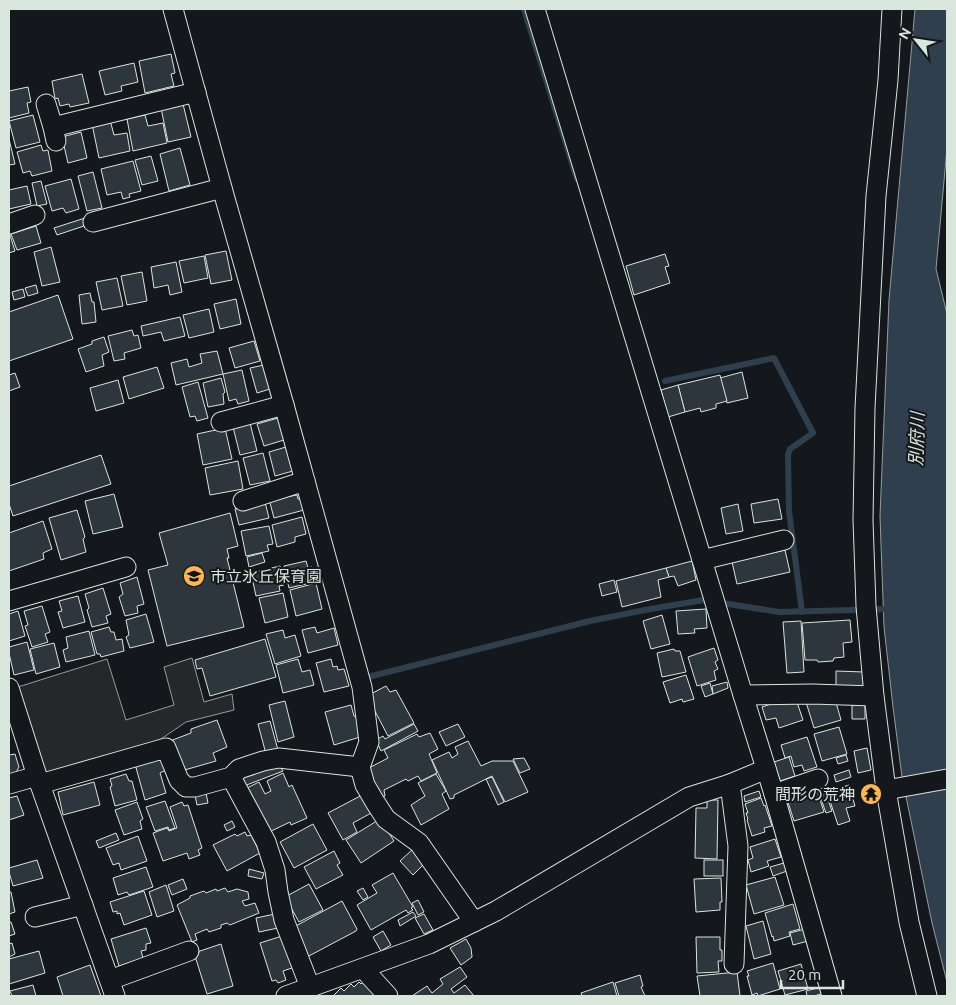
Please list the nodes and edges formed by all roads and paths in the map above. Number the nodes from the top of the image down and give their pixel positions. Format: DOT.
graph roads {
  1 [pos="173,9"];
  2 [pos="535,9"];
  3 [pos="892,9"];
  4 [pos="196,92"];
  5 [pos="46,104"];
  6 [pos="222,188"];
  7 [pos="35,215"];
  8 [pos="93,222"];
  9 [pos="9,224"];
  10 [pos="284,405"];
  11 [pos="221,422"];
  12 [pos="305,482"];
  13 [pos="243,501"];
  14 [pos="784,540"];
  15 [pos="702,560"];
  16 [pos="126,567"];
  17 [pos="9,601"];
  18 [pos="9,688"];
  19 [pos="743,695"];
  20 [pos="874,696"];
  21 [pos="360,767"];
  22 [pos="766,769"];
  23 [pos="230,777"];
  24 [pos="818,779"];
  25 [pos="947,779"];
  26 [pos="39,780"];
  27 [pos="9,784"];
  28 [pos="730,784"];
  29 [pos="886,790"];
  30 [pos="774,794"];
  31 [pos="83,905"];
  32 [pos="35,917"];
  33 [pos="474,922"];
  34 [pos="189,952"];
  35 [pos="734,964"];
  36 [pos="366,968"];
  37 [pos="310,987"];
  38 [pos="113,988"];
  39 [pos="286,996"];
  40 [pos="388,996"];
  41 [pos="832,996"];
  42 [pos="927,996"];
  1 -- 4 [label="street"];
  2 -- 15 [label="street"];
  3 -- 20 [label="street"];
  4 -- 5 [label="street"];
  4 -- 6 [label="street"];
  6 -- 8 [label="street"];
  6 -- 10 [label="street"];
  7 -- 9 [label="street"];
  10 -- 11 [label="street"];
  10 -- 12 [label="street"];
  12 -- 13 [label="street"];
  12 -- 21 [label="street"];
  14 -- 15 [label="street"];
  15 -- 19 [label="street"];
  16 -- 17 [label="street"];
  18 -- 26 [label="street"];
  19 -- 20 [label="street"];
  19 -- 22 [label="street"];
  20 -- 29 [label="street"];
  21 -- 23 [label="street"];
  21 -- 33 [label="street"];
  22 -- 28 [label="street"];
  22 -- 30 [label="street"];
  23 -- 26 [label="street"];
  23 -- 37 [label="street"];
  24 -- 30 [label="street"];
  25 -- 29 [label="street"];
  26 -- 27 [label="street"];
  26 -- 31 [label="street"];
  28 -- 33 [label="street"];
  28 -- 35 [label="street"];
  29 -- 42 [label="street"];
  30 -- 41 [label="street"];
  31 -- 32 [label="street"];
  31 -- 38 [label="street"];
  33 -- 36 [label="street"];
  34 -- 38 [label="street"];
  36 -- 37 [label="street"];
  36 -- 40 [label="street"];
  37 -- 39 [label="street"];
}
